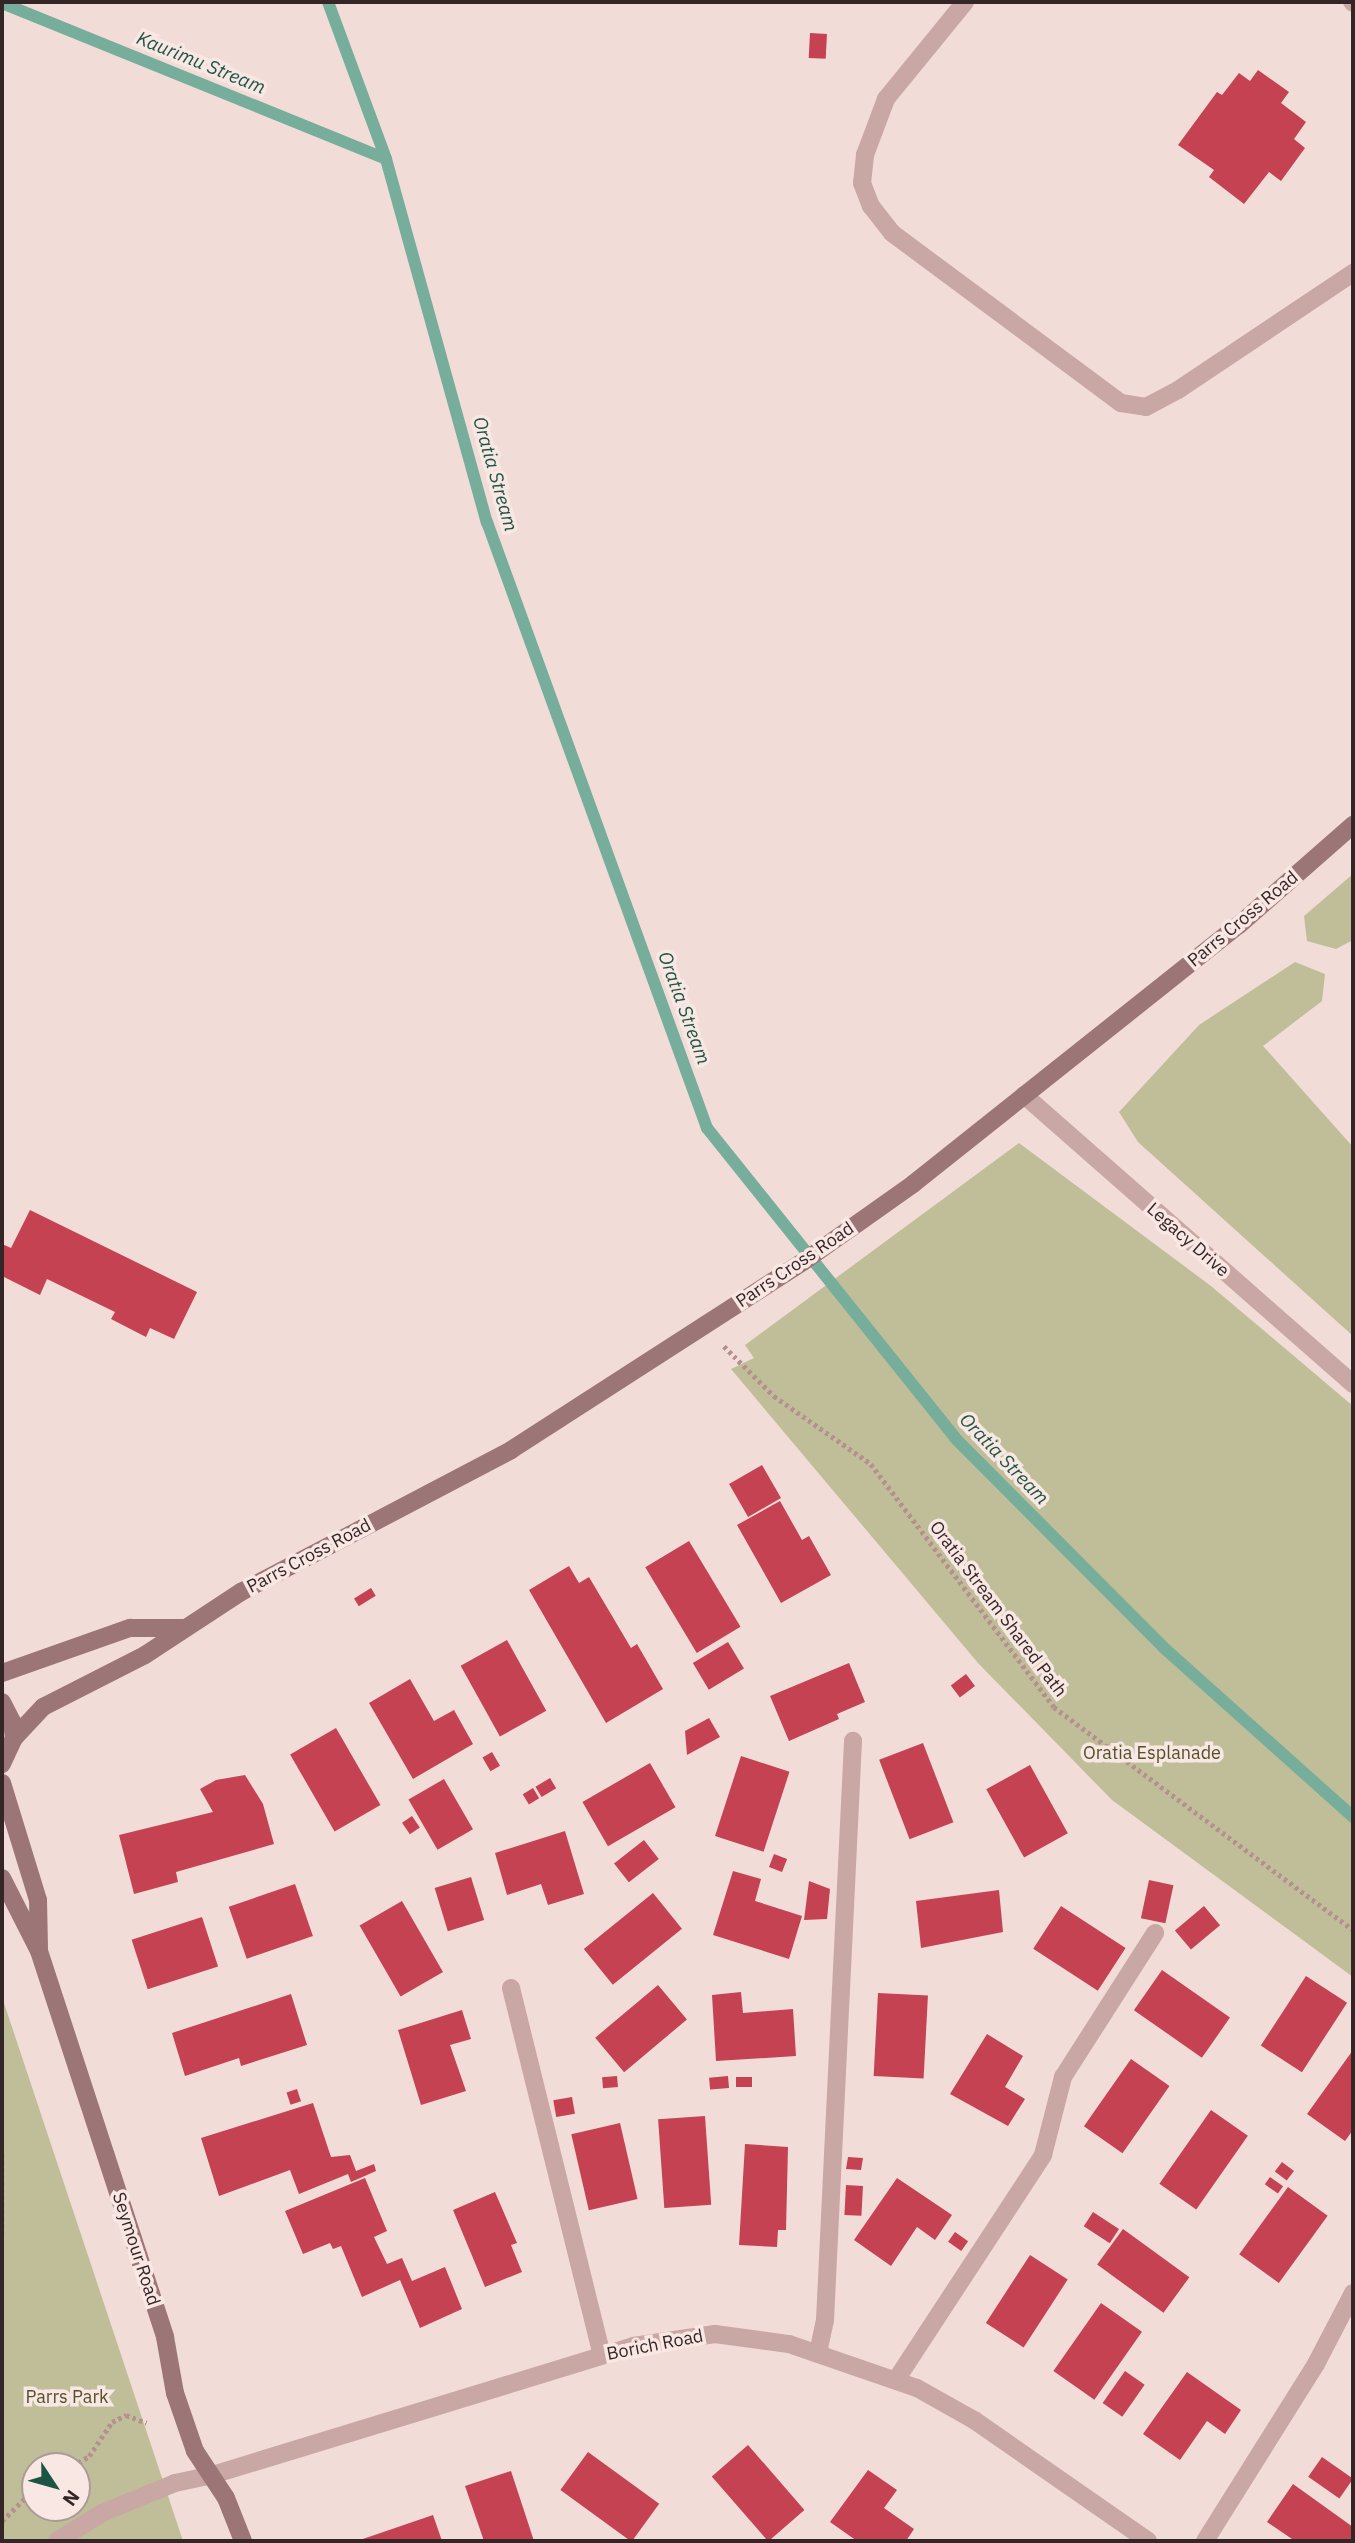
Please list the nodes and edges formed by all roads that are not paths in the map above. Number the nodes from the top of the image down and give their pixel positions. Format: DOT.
graph roads {
  1 [pos="965,2"];
  2 [pos="1353,274"];
  3 [pos="1353,825"];
  4 [pos="1024,1095"];
  5 [pos="1353,1384"];
  6 [pos="184,1628"];
  7 [pos="2,1673"];
  8 [pos="2,1702"];
  9 [pos="14,1738"];
  10 [pos="853,1741"];
  11 [pos="2,1764"];
  12 [pos="2,1783"];
  13 [pos="2,1878"];
  14 [pos="1155,1933"];
  15 [pos="39,1951"];
  16 [pos="511,1988"];
  17 [pos="1353,2293"];
  18 [pos="818,2353"];
  19 [pos="602,2355"];
  20 [pos="896,2380"];
  21 [pos="209,2476"];
  22 [pos="57,2541"];
  23 [pos="243,2541"];
  24 [pos="1148,2541"];
  25 [pos="1205,2541"];
  1 -- 2 [label="street"];
  3 -- 4 [label="main road, Parrs Cross Road"];
  4 -- 5 [label="street, Legacy Drive"];
  4 -- 6 [label="main road, Parrs Cross Road"];
  6 -- 7 [label="main road"];
  6 -- 9 [label="main road, Parrs Cross Road"];
  8 -- 9 [label="main road"];
  9 -- 11 [label="main road, Parrs Cross Road"];
  10 -- 18 [label="street"];
  12 -- 15 [label="main road, Seymour Road"];
  13 -- 15 [label="main road, Seymour Road"];
  14 -- 20 [label="street"];
  15 -- 21 [label="main road, Seymour Road"];
  16 -- 19 [label="street"];
  17 -- 25 [label="street"];
  18 -- 19 [label="street, Borich Road"];
  18 -- 20 [label="street, Borich Road"];
  19 -- 21 [label="street, Borich Road"];
  20 -- 24 [label="street, Borich Road"];
  21 -- 22 [label="street, Borich Road"];
  21 -- 23 [label="main road, Seymour Road"];
}
